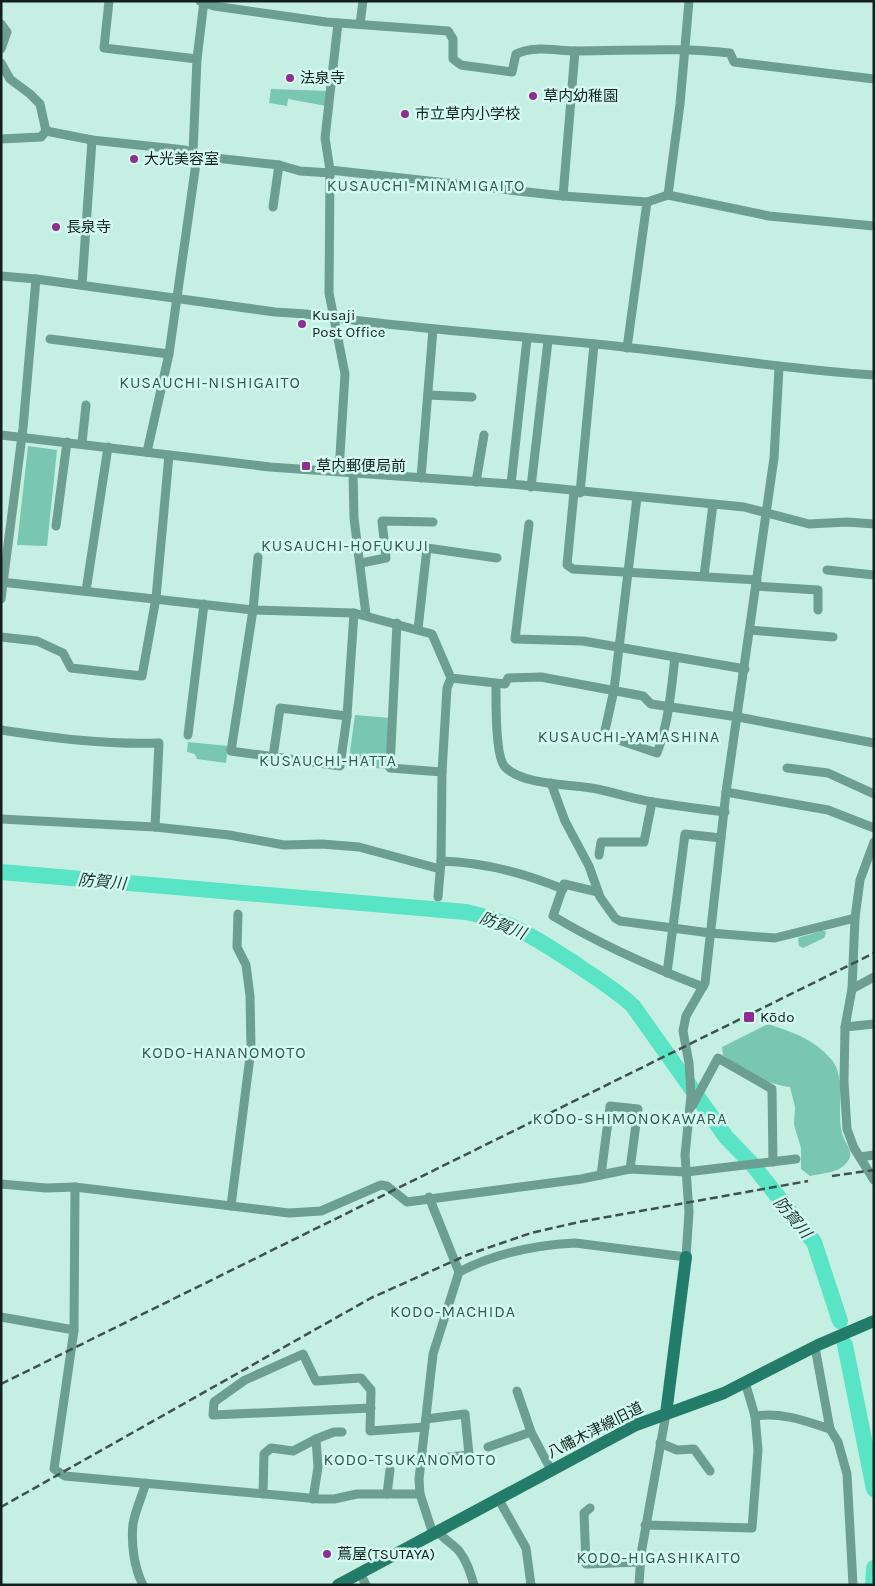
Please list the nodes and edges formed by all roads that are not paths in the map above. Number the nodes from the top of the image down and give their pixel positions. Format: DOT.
graph roads {
  1 [pos="109,1"];
  2 [pos="200,1"];
  3 [pos="363,1"];
  4 [pos="690,1"];
  5 [pos="204,2"];
  6 [pos="338,23"];
  7 [pos="1,24"];
  8 [pos="360,24"];
  9 [pos="2,43"];
  10 [pos="686,48"];
  11 [pos="575,51"];
  12 [pos="197,59"];
  13 [pos="1,63"];
  14 [pos="874,79"];
  15 [pos="46,131"];
  16 [pos="1,139"];
  17 [pos="92,140"];
  18 [pos="195,154"];
  19 [pos="280,165"];
  20 [pos="330,172"];
  21 [pos="668,195"];
  22 [pos="563,196"];
  23 [pos="647,202"];
  24 [pos="273,206"];
  25 [pos="874,226"];
  26 [pos="1,276"];
  27 [pos="36,279"];
  28 [pos="82,286"];
  29 [pos="177,299"];
  30 [pos="333,318"];
  31 [pos="433,329"];
  32 [pos="50,339"];
  33 [pos="527,339"];
  34 [pos="548,341"];
  35 [pos="594,344"];
  36 [pos="627,348"];
  37 [pos="170,354"];
  38 [pos="779,368"];
  39 [pos="874,375"];
  40 [pos="428,395"];
  41 [pos="472,397"];
  42 [pos="86,405"];
  43 [pos="1,435"];
  44 [pos="484,435"];
  45 [pos="21,437"];
  46 [pos="67,442"];
  47 [pos="82,443"];
  48 [pos="108,448"];
  49 [pos="147,452"];
  50 [pos="170,455"];
  51 [pos="339,471"];
  52 [pos="353,472"];
  53 [pos="421,478"];
  54 [pos="476,482"];
  55 [pos="510,484"];
  56 [pos="531,487"];
  57 [pos="577,492"];
  58 [pos="638,497"];
  59 [pos="713,504"];
  60 [pos="766,513"];
  61 [pos="433,522"];
  62 [pos="529,524"];
  63 [pos="874,524"];
  64 [pos="56,526"];
  65 [pos="5,533"];
  66 [pos="258,557"];
  67 [pos="498,558"];
  68 [pos="361,563"];
  69 [pos="827,570"];
  70 [pos="629,572"];
  71 [pos="874,575"];
  72 [pos="704,576"];
  73 [pos="2,582"];
  74 [pos="757,583"];
  75 [pos="86,591"];
  76 [pos="156,598"];
  77 [pos="1,599"];
  78 [pos="204,604"];
  79 [pos="253,610"];
  80 [pos="818,610"];
  81 [pos="354,613"];
  82 [pos="366,615"];
  83 [pos="397,623"];
  84 [pos="418,629"];
  85 [pos="750,630"];
  86 [pos="1,637"];
  87 [pos="833,637"];
  88 [pos="619,648"];
  89 [pos="674,657"];
  90 [pos="745,669"];
  91 [pos="452,678"];
  92 [pos="496,684"];
  93 [pos="614,690"];
  94 [pos="670,707"];
  95 [pos="347,716"];
  96 [pos="738,717"];
  97 [pos="1,730"];
  98 [pos="188,736"];
  99 [pos="874,743"];
  100 [pos="273,756"];
  101 [pos="788,768"];
  102 [pos="442,772"];
  103 [pos="552,783"];
  104 [pos="726,792"];
  105 [pos="874,794"];
  106 [pos="652,802"];
  107 [pos="725,812"];
  108 [pos="1,819"];
  109 [pos="155,827"];
  110 [pos="874,828"];
  111 [pos="721,838"];
  112 [pos="874,842"];
  113 [pos="599,856"];
  114 [pos="441,864"];
  115 [pos="562,889"];
  116 [pos="598,892"];
  117 [pos="438,897"];
  118 [pos="238,914"];
  119 [pos="855,918"];
  120 [pos="673,928"];
  121 [pos="710,933"];
  122 [pos="668,973"];
  123 [pos="874,976"];
  124 [pos="703,987"];
  125 [pos="852,989"];
  126 [pos="874,1024"];
  127 [pos="846,1026"];
  128 [pos="690,1110"];
  129 [pos="874,1155"];
  130 [pos="860,1157"];
  131 [pos="796,1159"];
  132 [pos="773,1162"];
  133 [pos="630,1169"];
  134 [pos="686,1172"];
  135 [pos="601,1175"];
  136 [pos="874,1180"];
  137 [pos="1,1184"];
  138 [pos="75,1187"];
  139 [pos="430,1197"];
  140 [pos="231,1206"];
  141 [pos="686,1257"];
  142 [pos="458,1272"];
  143 [pos="1,1317"];
  144 [pos="874,1321"];
  145 [pos="74,1330"];
  146 [pos="815,1347"];
  147 [pos="745,1382"];
  148 [pos="517,1391"];
  149 [pos="370,1408"];
  150 [pos="666,1414"];
  151 [pos="755,1416"];
  152 [pos="425,1423"];
  153 [pos="830,1429"];
  154 [pos="342,1432"];
  155 [pos="531,1432"];
  156 [pos="316,1439"];
  157 [pos="660,1443"];
  158 [pos="488,1447"];
  159 [pos="421,1460"];
  160 [pos="390,1470"];
  161 [pos="551,1470"];
  162 [pos="710,1471"];
  163 [pos="146,1483"];
  164 [pos="263,1494"];
  165 [pos="387,1494"];
  166 [pos="420,1494"];
  167 [pos="498,1498"];
  168 [pos="313,1499"];
  169 [pos="590,1508"];
  170 [pos="645,1525"];
  171 [pos="436,1532"];
  172 [pos="640,1562"];
  173 [pos="360,1573"];
  174 [pos="144,1585"];
  175 [pos="338,1585"];
  176 [pos="366,1585"];
  177 [pos="474,1585"];
  178 [pos="531,1585"];
  179 [pos="639,1585"];
  180 [pos="852,1585"];
  1 -- 12 [label="street"];
  2 -- 5 [label="street"];
  3 -- 8 [label="street"];
  4 -- 10 [label="street"];
  5 -- 6 [label="street"];
  5 -- 12 [label="street"];
  6 -- 8 [label="street"];
  6 -- 20 [label="street"];
  7 -- 9 [label="street"];
  8 -- 11 [label="street"];
  10 -- 11 [label="street"];
  10 -- 14 [label="street"];
  10 -- 21 [label="street"];
  11 -- 22 [label="street"];
  12 -- 18 [label="street"];
  13 -- 15 [label="street"];
  15 -- 16 [label="street"];
  15 -- 17 [label="street"];
  17 -- 18 [label="street"];
  17 -- 28 [label="street"];
  18 -- 19 [label="street"];
  18 -- 29 [label="street"];
  19 -- 20 [label="street"];
  19 -- 24 [label="street"];
  20 -- 22 [label="street"];
  20 -- 30 [label="street"];
  21 -- 23 [label="street"];
  21 -- 25 [label="street"];
  22 -- 23 [label="street"];
  23 -- 36 [label="street"];
  26 -- 27 [label="street"];
  27 -- 28 [label="street"];
  27 -- 45 [label="street"];
  28 -- 29 [label="street"];
  29 -- 30 [label="street"];
  29 -- 37 [label="street"];
  30 -- 31 [label="street"];
  30 -- 51 [label="street"];
  31 -- 33 [label="street"];
  31 -- 40 [label="street"];
  32 -- 37 [label="street"];
  33 -- 34 [label="street"];
  33 -- 55 [label="street"];
  34 -- 35 [label="street"];
  34 -- 56 [label="street"];
  35 -- 36 [label="street"];
  35 -- 57 [label="street"];
  36 -- 38 [label="street"];
  37 -- 49 [label="street"];
  38 -- 39 [label="street"];
  38 -- 60 [label="street"];
  40 -- 41 [label="street"];
  40 -- 53 [label="street"];
  42 -- 47 [label="street"];
  43 -- 45 [label="street"];
  44 -- 54 [label="street"];
  45 -- 46 [label="street"];
  45 -- 65 [label="street"];
  46 -- 47 [label="street"];
  46 -- 64 [label="street"];
  47 -- 48 [label="street"];
  48 -- 49 [label="street"];
  48 -- 75 [label="street"];
  49 -- 50 [label="street"];
  50 -- 51 [label="street"];
  50 -- 76 [label="street"];
  51 -- 52 [label="street"];
  52 -- 53 [label="street"];
  52 -- 68 [label="street"];
  53 -- 54 [label="street"];
  54 -- 55 [label="street"];
  55 -- 56 [label="street"];
  56 -- 57 [label="street"];
  57 -- 58 [label="street"];
  57 -- 70 [label="street"];
  58 -- 59 [label="street"];
  58 -- 70 [label="street"];
  59 -- 60 [label="street"];
  59 -- 72 [label="street"];
  60 -- 63 [label="street"];
  60 -- 74 [label="street"];
  61 -- 68 [label="street"];
  62 -- 88 [label="street"];
  65 -- 73 [label="street"];
  66 -- 79 [label="street"];
  67 -- 84 [label="street"];
  68 -- 82 [label="street"];
  69 -- 71 [label="street"];
  70 -- 72 [label="street"];
  70 -- 88 [label="street"];
  72 -- 74 [label="street"];
  73 -- 75 [label="street"];
  73 -- 77 [label="street"];
  74 -- 80 [label="street"];
  74 -- 85 [label="street"];
  75 -- 76 [label="street"];
  76 -- 78 [label="street"];
  76 -- 86 [label="street"];
  78 -- 79 [label="street"];
  78 -- 98 [label="street"];
  79 -- 81 [label="street"];
  79 -- 100 [label="street"];
  81 -- 82 [label="street"];
  81 -- 95 [label="street"];
  82 -- 83 [label="street"];
  83 -- 84 [label="street"];
  83 -- 102 [label="street"];
  84 -- 91 [label="street"];
  85 -- 87 [label="street"];
  85 -- 90 [label="street"];
  88 -- 89 [label="street"];
  88 -- 93 [label="street"];
  89 -- 90 [label="street"];
  89 -- 94 [label="street"];
  90 -- 96 [label="street"];
  91 -- 92 [label="street"];
  91 -- 102 [label="street"];
  92 -- 93 [label="street"];
  92 -- 103 [label="street"];
  93 -- 94 [label="street"];
  93 -- 94 [label="street"];
  94 -- 96 [label="street"];
  95 -- 100 [label="street"];
  95 -- 100 [label="street"];
  96 -- 99 [label="street"];
  96 -- 104 [label="street"];
  97 -- 109 [label="street"];
  101 -- 105 [label="street"];
  102 -- 114 [label="street"];
  103 -- 106 [label="street"];
  103 -- 116 [label="street"];
  104 -- 107 [label="street"];
  104 -- 110 [label="street"];
  106 -- 107 [label="street"];
  106 -- 113 [label="street"];
  107 -- 111 [label="street"];
  108 -- 109 [label="street"];
  109 -- 114 [label="street"];
  111 -- 120 [label="street"];
  111 -- 121 [label="street"];
  112 -- 119 [label="street"];
  114 -- 115 [label="street"];
  114 -- 117 [label="street"];
  115 -- 116 [label="street"];
  115 -- 122 [label="street"];
  116 -- 120 [label="street"];
  118 -- 140 [label="street"];
  119 -- 121 [label="street"];
  119 -- 125 [label="street"];
  120 -- 121 [label="street"];
  120 -- 122 [label="street"];
  121 -- 124 [label="street"];
  122 -- 124 [label="street"];
  123 -- 125 [label="street"];
  124 -- 128 [label="street"];
  125 -- 127 [label="street"];
  126 -- 127 [label="street"];
  127 -- 130 [label="street"];
  128 -- 132 [label="street"];
  128 -- 134 [label="street"];
  129 -- 130 [label="street"];
  130 -- 136 [label="street"];
  131 -- 132 [label="street"];
  132 -- 134 [label="street"];
  133 -- 134 [label="street"];
  133 -- 135 [label="street"];
  133 -- 135 [label="street"];
  134 -- 141 [label="street"];
  135 -- 139 [label="street"];
  137 -- 138 [label="street"];
  138 -- 140 [label="street"];
  138 -- 145 [label="street"];
  139 -- 140 [label="street"];
  139 -- 142 [label="street"];
  141 -- 142 [label="street"];
  141 -- 150 [label="street"];
  142 -- 152 [label="street"];
  143 -- 145 [label="street"];
  144 -- 146 [label="street, 八幡木津線旧道"];
  145 -- 163 [label="street"];
  146 -- 147 [label="street, 八幡木津線旧道"];
  146 -- 153 [label="street"];
  147 -- 150 [label="street, 八幡木津線旧道"];
  147 -- 151 [label="street"];
  148 -- 155 [label="street"];
  149 -- 149 [label="street"];
  149 -- 152 [label="street"];
  150 -- 157 [label="street"];
  150 -- 161 [label="street, 八幡木津線旧道"];
  151 -- 153 [label="street"];
  151 -- 170 [label="street"];
  152 -- 159 [label="street"];
  152 -- 159 [label="street"];
  153 -- 180 [label="street"];
  154 -- 156 [label="street"];
  155 -- 158 [label="street"];
  155 -- 161 [label="street"];
  156 -- 164 [label="street"];
  156 -- 168 [label="street"];
  157 -- 162 [label="street"];
  157 -- 170 [label="street"];
  159 -- 166 [label="street"];
  160 -- 165 [label="street"];
  161 -- 167 [label="street, 八幡木津線旧道"];
  163 -- 164 [label="street"];
  163 -- 174 [label="street"];
  164 -- 168 [label="street"];
  165 -- 166 [label="street"];
  165 -- 168 [label="street"];
  166 -- 171 [label="street"];
  167 -- 171 [label="street, 八幡木津線旧道"];
  167 -- 178 [label="street"];
  169 -- 172 [label="street"];
  170 -- 172 [label="street"];
  171 -- 173 [label="street, 八幡木津線旧道"];
  171 -- 177 [label="street"];
  172 -- 179 [label="street"];
  173 -- 175 [label="street, 八幡木津線旧道"];
  173 -- 176 [label="street"];
}
